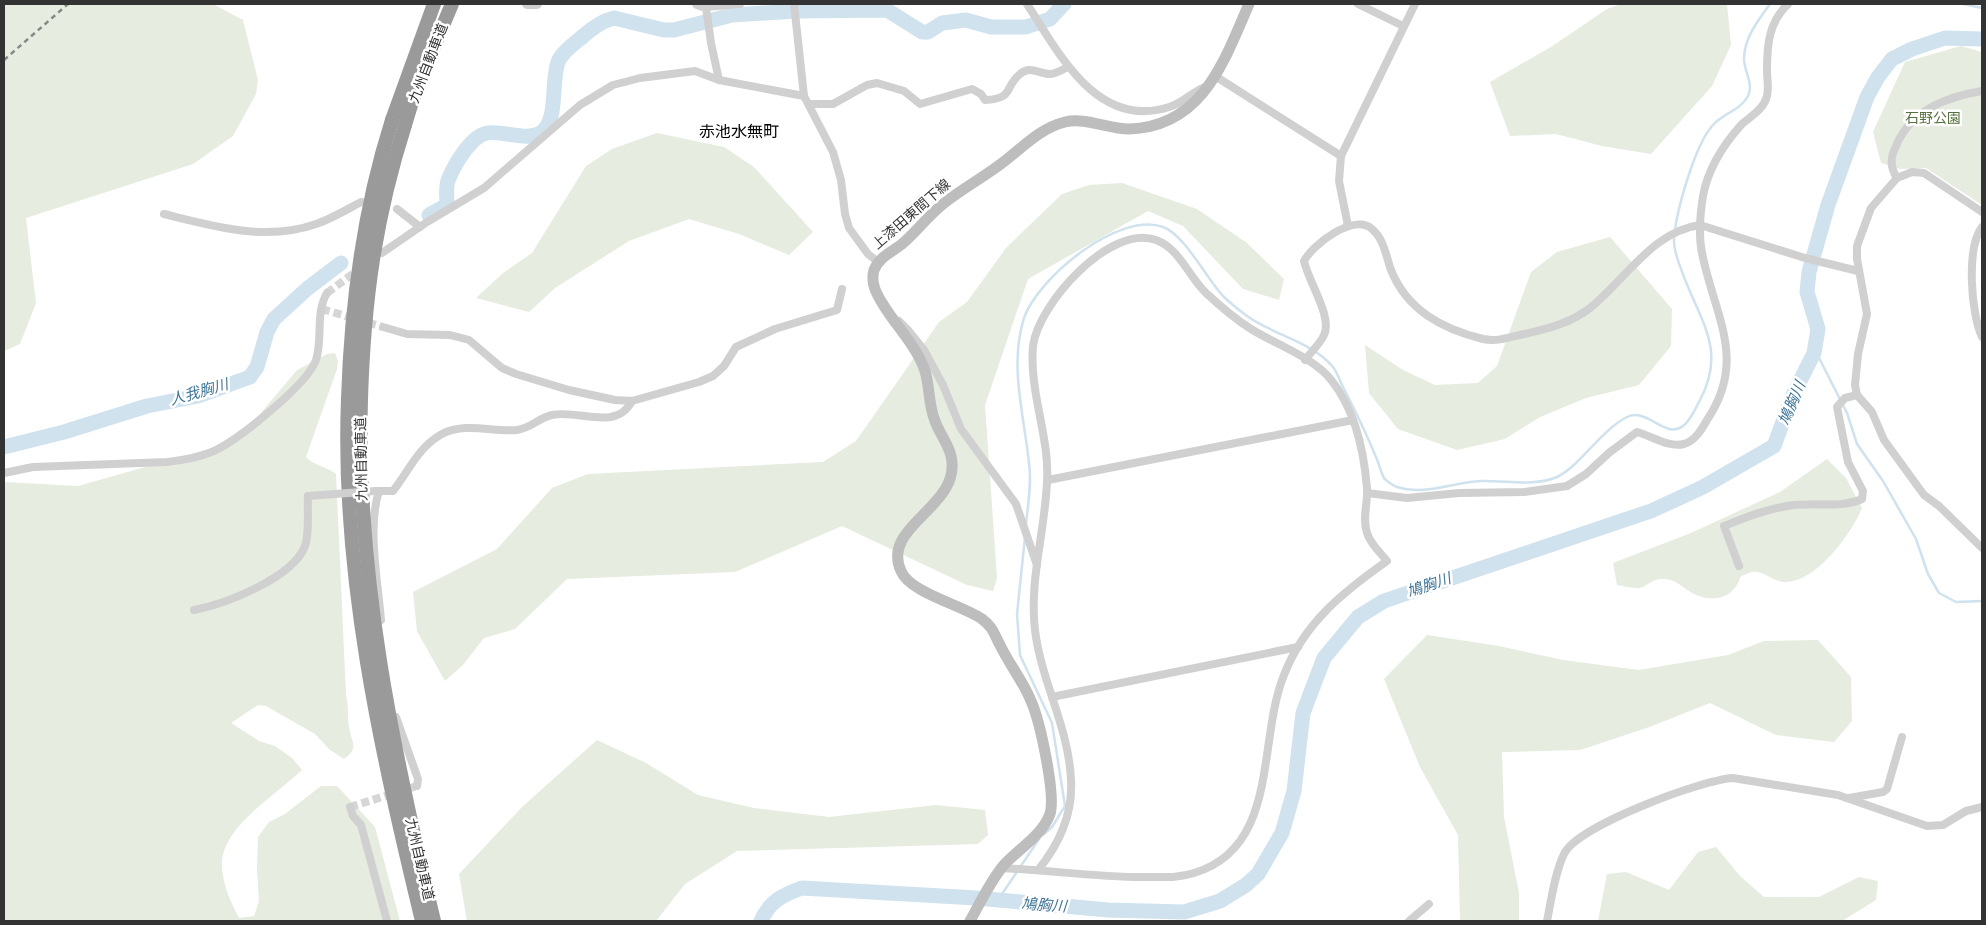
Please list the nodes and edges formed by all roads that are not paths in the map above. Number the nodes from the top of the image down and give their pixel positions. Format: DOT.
graph roads {
  1 [pos="434,4"];
  2 [pos="452,4"];
  3 [pos="527,4"];
  4 [pos="537,4"];
  5 [pos="740,4"];
  6 [pos="794,4"];
  7 [pos="1027,4"];
  8 [pos="1249,4"];
  9 [pos="1358,4"];
  10 [pos="1415,4"];
  11 [pos="1788,4"];
  12 [pos="702,5"];
  13 [pos="1403,26"];
  14 [pos="1068,67"];
  15 [pos="719,80"];
  16 [pos="1213,80"];
  17 [pos="1982,91"];
  18 [pos="804,96"];
  19 [pos="808,104"];
  20 [pos="398,123"];
  21 [pos="1341,156"];
  22 [pos="1897,178"];
  23 [pos="361,202"];
  24 [pos="397,209"];
  25 [pos="1982,212"];
  26 [pos="164,214"];
  27 [pos="1700,225"];
  28 [pos="1348,226"];
  29 [pos="420,227"];
  30 [pos="1982,227"];
  31 [pos="382,253"];
  32 [pos="878,262"];
  33 [pos="1858,271"];
  34 [pos="842,289"];
  35 [pos="327,293"];
  36 [pos="888,312"];
  37 [pos="383,327"];
  38 [pos="1982,337"];
  39 [pos="1305,360"];
  40 [pos="1857,395"];
  41 [pos="354,399"];
  42 [pos="632,401"];
  43 [pos="1353,420"];
  44 [pos="4,473"];
  45 [pos="1048,480"];
  46 [pos="377,491"];
  47 [pos="1367,493"];
  48 [pos="1982,548"];
  49 [pos="1037,565"];
  50 [pos="1739,566"];
  51 [pos="194,610"];
  52 [pos="1298,647"];
  53 [pos="1052,697"];
  54 [pos="1902,737"];
  55 [pos="417,786"];
  56 [pos="1847,798"];
  57 [pos="350,807"];
  58 [pos="1982,807"];
  59 [pos="1001,868"];
  60 [pos="1039,869"];
  61 [pos="1429,904"];
  62 [pos="387,921"];
  63 [pos="422,921"];
  64 [pos="434,921"];
  65 [pos="970,921"];
  66 [pos="1409,921"];
  67 [pos="1547,921"];
  1 -- 20 [label="highway, 九州自動車道"];
  2 -- 20 [label="highway, 九州自動車道"];
  3 -- 4 [label="street"];
  5 -- 12 [label="street"];
  6 -- 18 [label="street"];
  7 -- 14 [label="street"];
  8 -- 16 [label="main road, 上漆田東間下線"];
  9 -- 13 [label="street"];
  10 -- 13 [label="street"];
  11 -- 27 [label="street"];
  12 -- 15 [label="street"];
  13 -- 21 [label="street"];
  14 -- 16 [label="street"];
  14 -- 19 [label="street"];
  15 -- 18 [label="street"];
  15 -- 29 [label="street"];
  16 -- 21 [label="street"];
  16 -- 32 [label="main road, 上漆田東間下線"];
  17 -- 22 [label="street"];
  18 -- 19 [label="street"];
  19 -- 32 [label="street"];
  20 -- 41 [label="highway, 九州自動車道, bridge"];
  21 -- 28 [label="street"];
  22 -- 25 [label="street"];
  22 -- 33 [label="street"];
  23 -- 26 [label="street"];
  24 -- 29 [label="street"];
  27 -- 28 [label="street"];
  27 -- 33 [label="street"];
  27 -- 47 [label="street"];
  28 -- 39 [label="street"];
  29 -- 31 [label="street"];
  30 -- 38 [label="street"];
  32 -- 36 [label="main road, 上漆田東間下線"];
  33 -- 40 [label="street"];
  34 -- 42 [label="street"];
  35 -- 44 [label="street"];
  36 -- 49 [label="street"];
  36 -- 59 [label="main road, 上漆田東間下線"];
  37 -- 42 [label="street"];
  39 -- 43 [label="street"];
  39 -- 45 [label="street"];
  40 -- 48 [label="street"];
  40 -- 50 [label="street"];
  41 -- 63 [label="highway, 九州自動車道"];
  41 -- 64 [label="highway, 九州自動車道"];
  42 -- 46 [label="street"];
  43 -- 45 [label="street"];
  43 -- 47 [label="street"];
  45 -- 49 [label="street"];
  46 -- 51 [label="street, bridge"];
  46 -- 55 [label="street"];
  47 -- 52 [label="street"];
  49 -- 53 [label="street"];
  52 -- 53 [label="street"];
  52 -- 60 [label="street"];
  53 -- 60 [label="street"];
  54 -- 56 [label="street"];
  56 -- 58 [label="street"];
  56 -- 67 [label="street"];
  57 -- 62 [label="street"];
  59 -- 60 [label="street"];
  59 -- 65 [label="main road, 上漆田東間下線"];
  61 -- 66 [label="street"];
}
